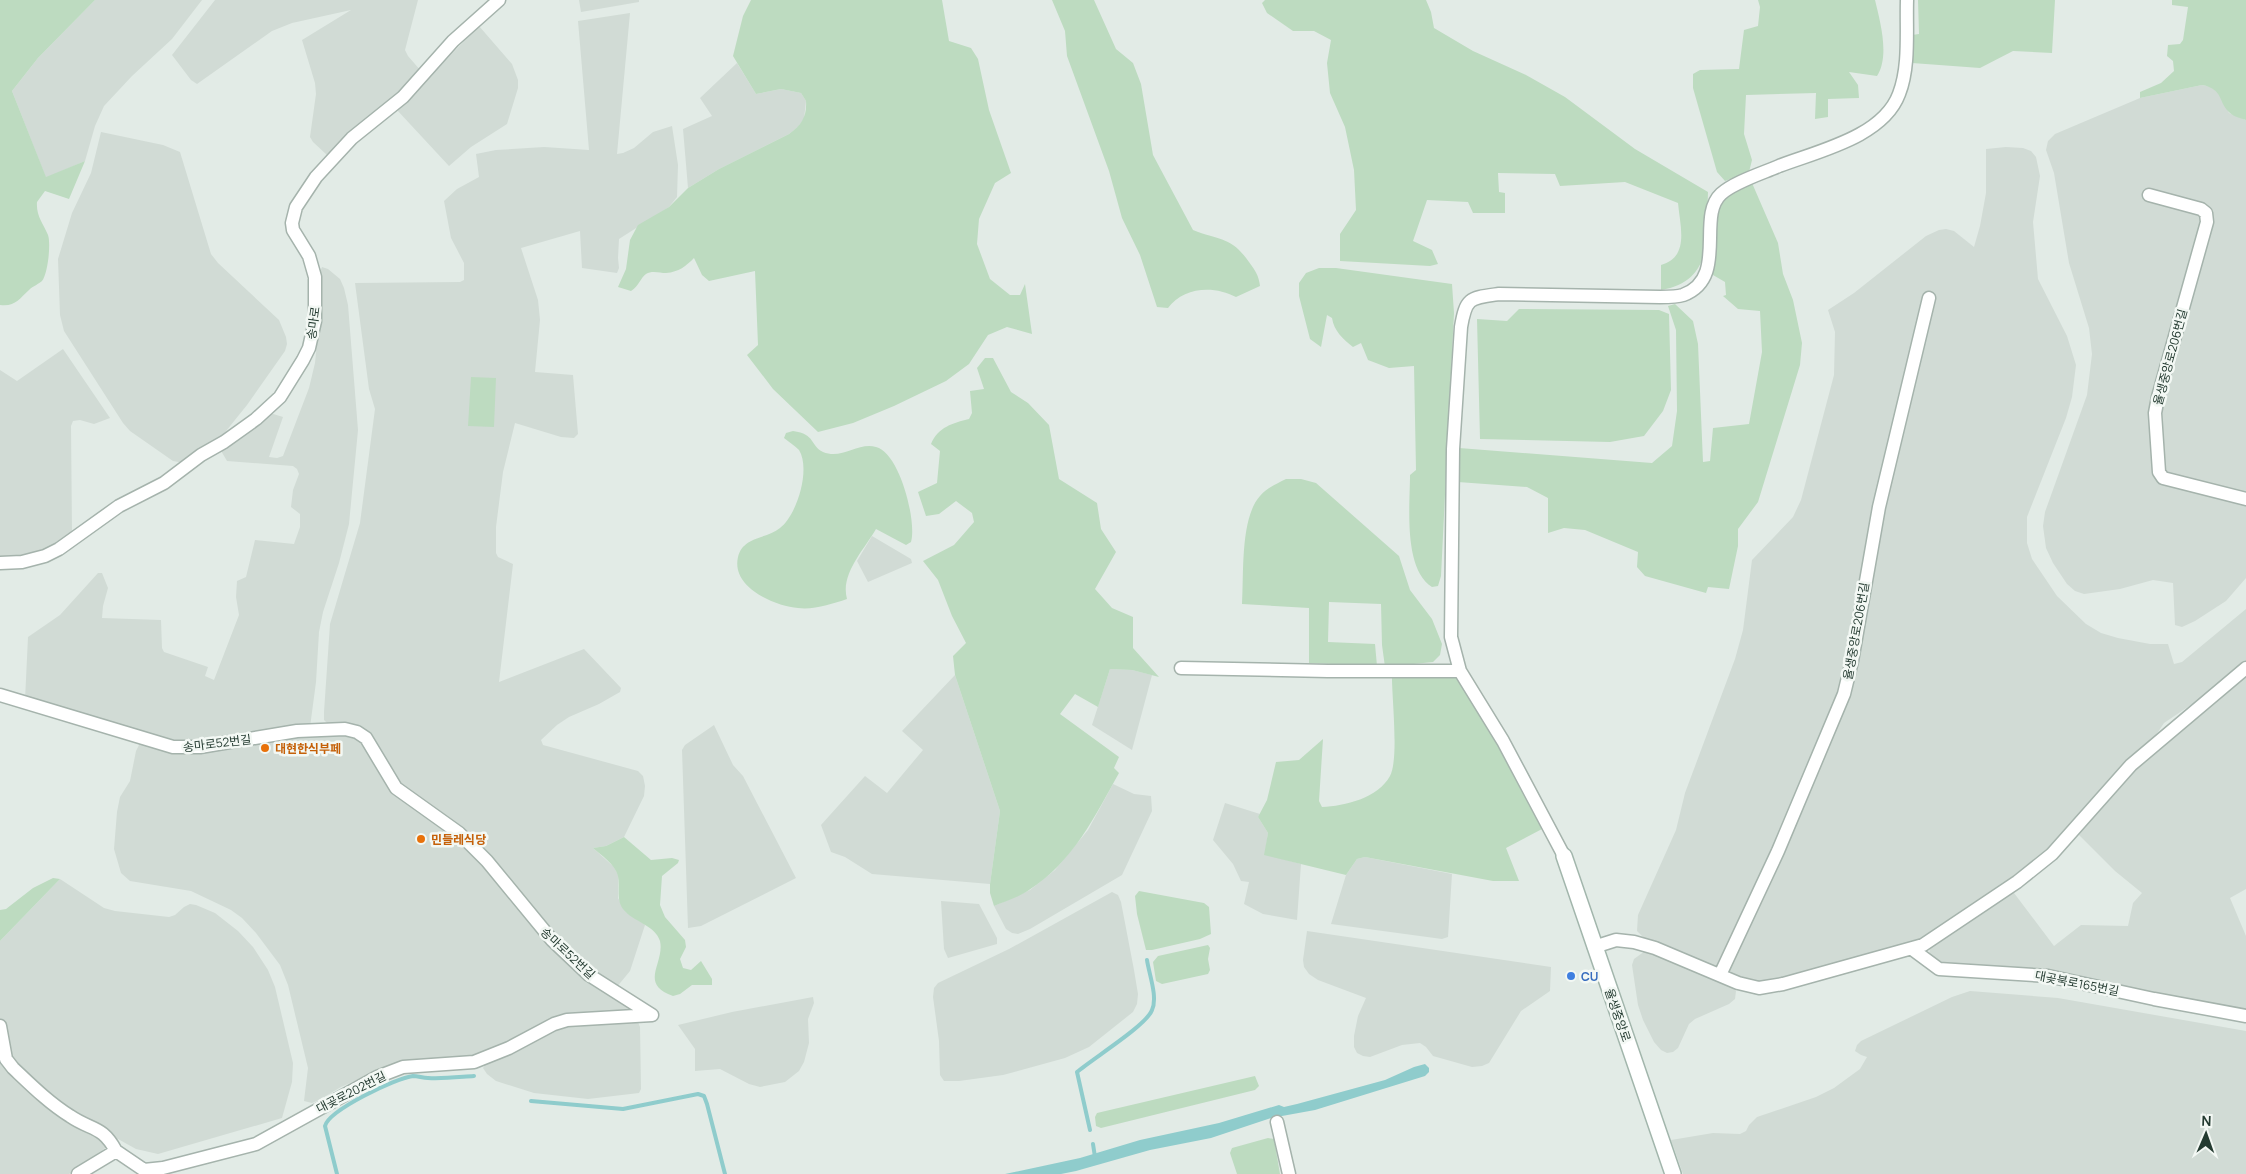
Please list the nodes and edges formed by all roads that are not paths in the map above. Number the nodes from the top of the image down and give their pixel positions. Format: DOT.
graph roads {
  1 [pos="499,0"];
  2 [pos="1907,0"];
  3 [pos="2148,195"];
  4 [pos="1929,298"];
  5 [pos="2246,499"];
  6 [pos="0,563"];
  7 [pos="1181,668"];
  8 [pos="2246,668"];
  9 [pos="1460,672"];
  10 [pos="0,695"];
  11 [pos="1564,856"];
  12 [pos="1594,947"];
  13 [pos="1912,949"];
  14 [pos="1720,975"];
  15 [pos="652,1015"];
  16 [pos="2246,1016"];
  17 [pos="0,1026"];
  18 [pos="1277,1122"];
  19 [pos="116,1151"];
  20 [pos="78,1174"];
  21 [pos="1288,1174"];
  22 [pos="1673,1174"];
  1 -- 6 [label="street, 송마로"];
  2 -- 9 [label="street"];
  3 -- 5 [label="street, 율생중앙로206번길"];
  4 -- 14 [label="street, 율생중앙로206번길"];
  7 -- 9 [label="street"];
  8 -- 13 [label="street"];
  9 -- 11 [label="street"];
  10 -- 15 [label="street, 송마로52번길"];
  11 -- 12 [label="street, 율생중앙로"];
  12 -- 14 [label="street"];
  12 -- 22 [label="street, 율생중앙로"];
  13 -- 14 [label="street"];
  13 -- 16 [label="street, 대곶북로165번길"];
  15 -- 19 [label="street, 대곶로202번길"];
  17 -- 19 [label="street, 대곶로202번길"];
  18 -- 21 [label="street"];
  19 -- 20 [label="street"];
}
